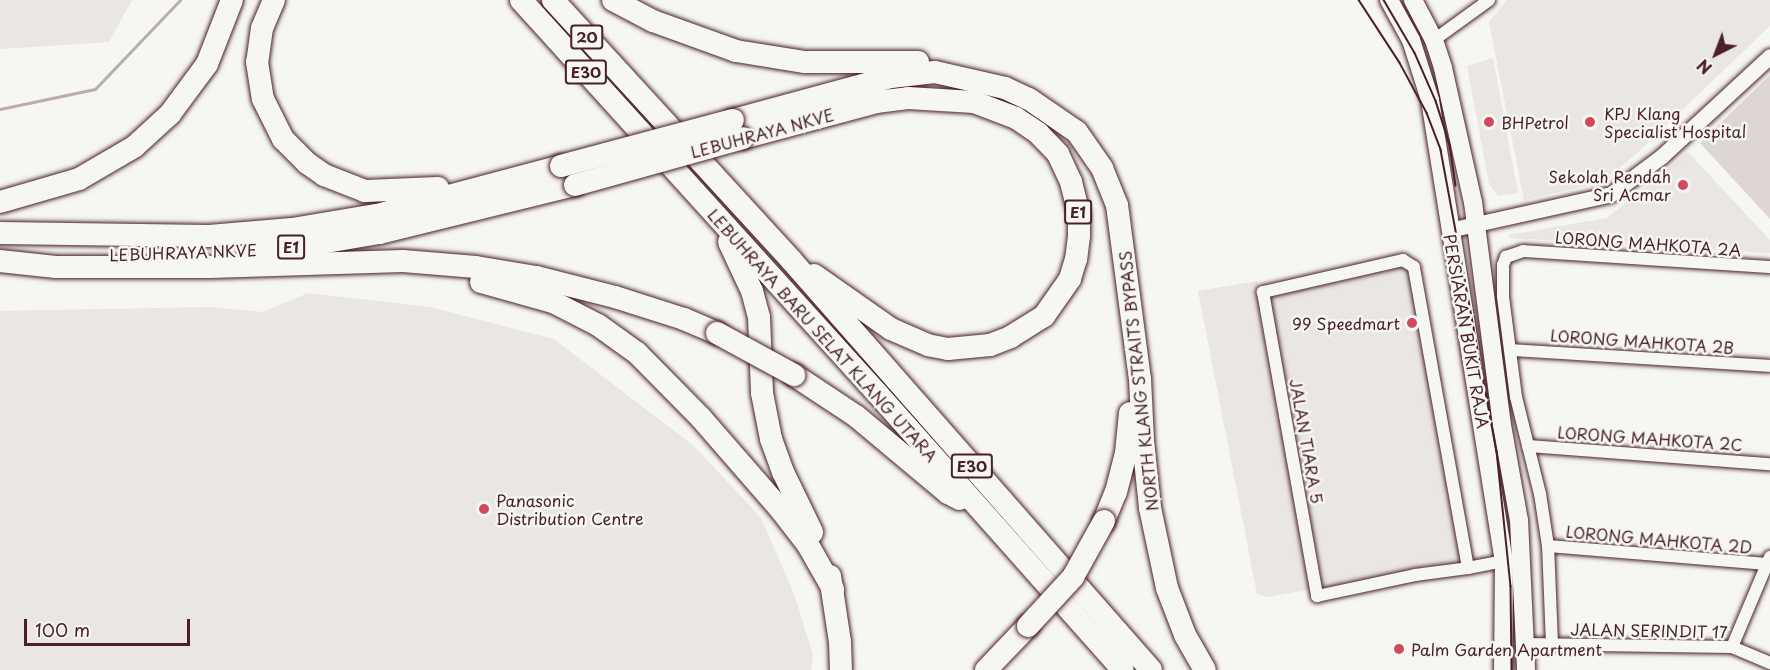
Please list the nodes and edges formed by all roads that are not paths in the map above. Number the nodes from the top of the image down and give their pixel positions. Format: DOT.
graph roads {
  1 [pos="232,0"];
  2 [pos="274,0"];
  3 [pos="521,0"];
  4 [pos="553,0"];
  5 [pos="613,0"];
  6 [pos="1389,0"];
  7 [pos="1413,0"];
  8 [pos="1489,0"];
  9 [pos="1434,40"];
  10 [pos="1770,56"];
  11 [pos="621,74"];
  12 [pos="738,129"];
  13 [pos="1077,132"];
  14 [pos="533,174"];
  15 [pos="0,202"];
  16 [pos="714,215"];
  17 [pos="1476,225"];
  18 [pos="1449,230"];
  19 [pos="0,232"];
  20 [pos="0,252"];
  21 [pos="0,261"];
  22 [pos="792,261"];
  23 [pos="260,265"];
  24 [pos="1770,267"];
  25 [pos="1136,339"];
  26 [pos="1511,350"];
  27 [pos="1770,366"];
  28 [pos="1528,446"];
  29 [pos="1770,464"];
  30 [pos="981,509"];
  31 [pos="1548,546"];
  32 [pos="1768,560"];
  33 [pos="1504,561"];
  34 [pos="1468,568"];
  35 [pos="833,589"];
  36 [pos="1525,644"];
  37 [pos="1552,644"];
  38 [pos="1732,647"];
  39 [pos="1770,663"];
  40 [pos="841,670"];
  41 [pos="986,670"];
  42 [pos="1123,670"];
  43 [pos="1151,670"];
  44 [pos="1205,670"];
  45 [pos="1503,670"];
  46 [pos="1526,670"];
  1 -- 15 [label="highway"];
  2 -- 14 [label="highway"];
  3 -- 16 [label="highway, LEBUHRAYA BARU SELAT KLANG UTARA / E30"];
  4 -- 11 [label="highway, LEBUHRAYA BARU SELAT KLANG UTARA / 20"];
  5 -- 13 [label="highway"];
  6 -- 18 [label="main road, PERSIARAN BUKIT RAJA"];
  7 -- 9 [label="main road, PERSIARAN BUKIT RAJA"];
  8 -- 9 [label="street"];
  9 -- 17 [label="main road, PERSIARAN BUKIT RAJA"];
  10 -- 17 [label="street"];
  11 -- 22 [label="highway, LEBUHRAYA BARU SELAT KLANG UTARA / E30"];
  12 -- 13 [label="highway, NORTH KLANG STRAITS BYPASS"];
  12 -- 14 [label="highway, NORTH KLANG STRAITS BYPASS, bridge"];
  12 -- 20 [label="highway, LEBUHRAYA NKVE / E1, bridge"];
  12 -- 22 [label="highway, LEBUHRAYA NKVE / E1"];
  13 -- 25 [label="highway, NORTH KLANG STRAITS BYPASS"];
  14 -- 19 [label="highway"];
  16 -- 30 [label="highway, LEBUHRAYA BARU SELAT KLANG UTARA / E30"];
  16 -- 35 [label="highway"];
  17 -- 18 [label="street"];
  17 -- 36 [label="main road, PERSIARAN BUKIT RAJA"];
  18 -- 33 [label="main road, PERSIARAN BUKIT RAJA"];
  21 -- 23 [label="highway"];
  22 -- 43 [label="highway, LEBUHRAYA BARU SELAT KLANG UTARA / E30"];
  23 -- 30 [label="highway, bridge"];
  23 -- 35 [label="highway"];
  24 -- 26 [label="street, LORONG MAHKOTA 2A"];
  25 -- 41 [label="highway, bridge"];
  25 -- 44 [label="highway, NORTH KLANG STRAITS BYPASS"];
  26 -- 27 [label="street, LORONG MAHKOTA 2B"];
  26 -- 28 [label="street"];
  28 -- 29 [label="street, LORONG MAHKOTA 2C"];
  28 -- 31 [label="street"];
  30 -- 42 [label="highway, LEBUHRAYA BARU SELAT KLANG UTARA / E30"];
  31 -- 32 [label="street, LORONG MAHKOTA 2D"];
  31 -- 37 [label="street"];
  32 -- 38 [label="street"];
  33 -- 34 [label="street"];
  33 -- 45 [label="main road, PERSIARAN BUKIT RAJA"];
  34 -- 34 [label="street, JALAN TIARA 5"];
  35 -- 40 [label="highway"];
  36 -- 37 [label="street, JALAN SERINDIT 17"];
  36 -- 46 [label="main road, PERSIARAN BUKIT RAJA"];
  37 -- 38 [label="street, JALAN SERINDIT 17"];
  38 -- 39 [label="street, JALAN SERINDIT 17"];
}
